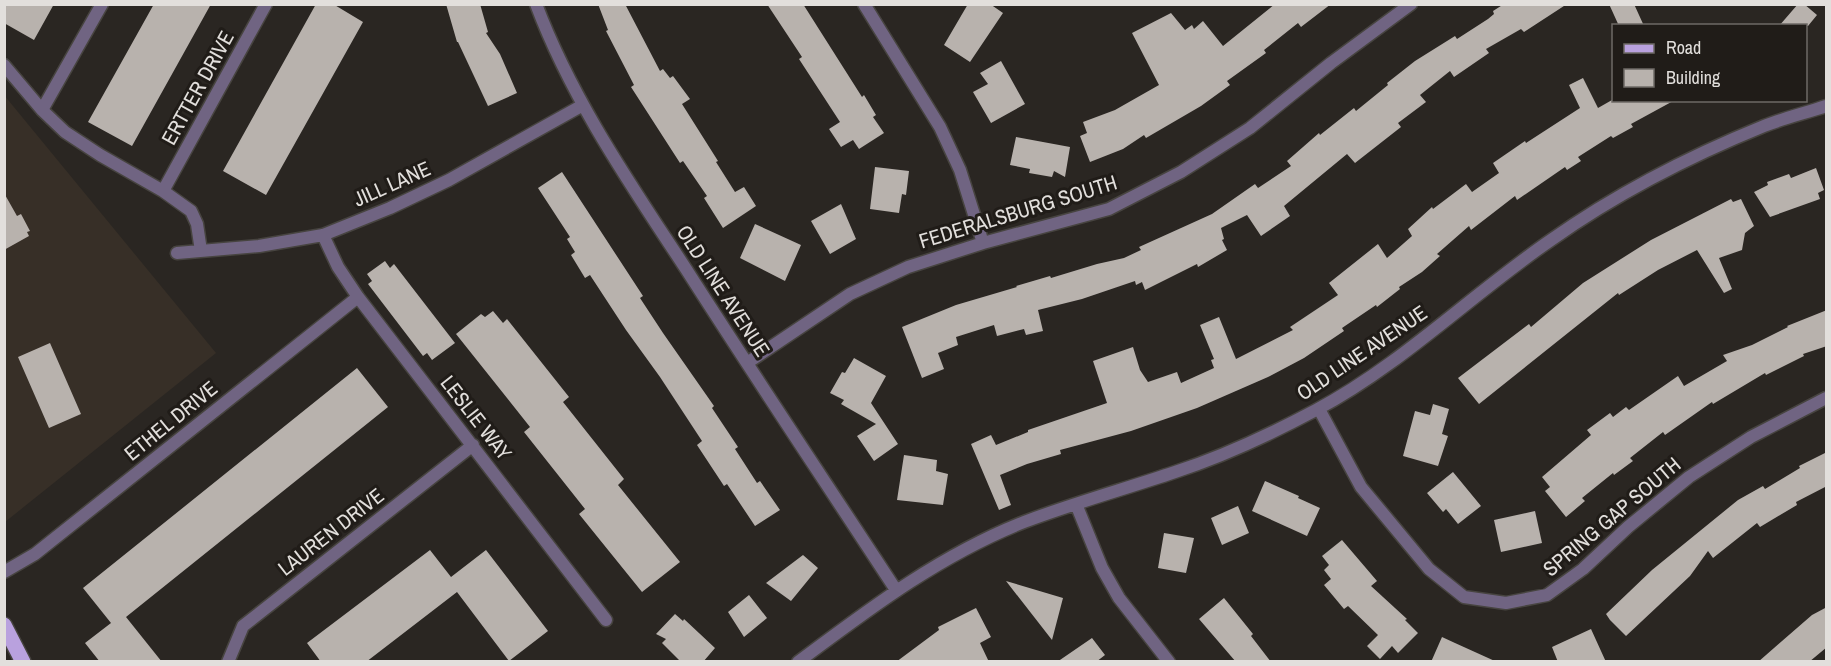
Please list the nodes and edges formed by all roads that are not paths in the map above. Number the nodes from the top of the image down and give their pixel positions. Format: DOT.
graph roads {
  1 [pos="102,4"];
  2 [pos="266,4"];
  3 [pos="536,4"];
  4 [pos="1411,4"];
  5 [pos="866,5"];
  6 [pos="4,65"];
  7 [pos="583,105"];
  8 [pos="1827,106"];
  9 [pos="42,110"];
  10 [pos="163,191"];
  11 [pos="323,235"];
  12 [pos="984,243"];
  13 [pos="201,252"];
  14 [pos="177,253"];
  15 [pos="358,297"];
  16 [pos="747,363"];
  17 [pos="1827,398"];
  18 [pos="1319,409"];
  19 [pos="473,445"];
  20 [pos="1076,504"];
  21 [pos="4,572"];
  22 [pos="896,590"];
  23 [pos="606,620"];
  24 [pos="4,625"];
  25 [pos="23,662"];
  26 [pos="228,662"];
  27 [pos="798,662"];
  28 [pos="1169,662"];
  1 -- 9 [label="street"];
  2 -- 10 [label="street, ERTTER DRIVE"];
  3 -- 7 [label="street, OLD LINE AVENUE"];
  4 -- 12 [label="street, FEDERALSBURG SOUTH"];
  5 -- 12 [label="street"];
  6 -- 9 [label="street"];
  7 -- 11 [label="street, JILL LANE"];
  7 -- 16 [label="street, OLD LINE AVENUE"];
  8 -- 18 [label="street, OLD LINE AVENUE"];
  9 -- 10 [label="street"];
  10 -- 13 [label="street"];
  11 -- 13 [label="street, JILL LANE"];
  11 -- 15 [label="street, LESLIE WAY"];
  12 -- 16 [label="street, FEDERALSBURG SOUTH"];
  13 -- 14 [label="street, JILL LANE"];
  15 -- 19 [label="street, LESLIE WAY"];
  15 -- 21 [label="street, ETHEL DRIVE"];
  16 -- 22 [label="street, OLD LINE AVENUE"];
  17 -- 18 [label="street, SPRING GAP SOUTH"];
  18 -- 20 [label="street, OLD LINE AVENUE"];
  19 -- 23 [label="street, LESLIE WAY"];
  19 -- 26 [label="street, LAUREN DRIVE"];
  20 -- 22 [label="street, OLD LINE AVENUE"];
  20 -- 28 [label="street"];
  22 -- 27 [label="street, OLD LINE AVENUE"];
  24 -- 25 [label="main road"];
}
